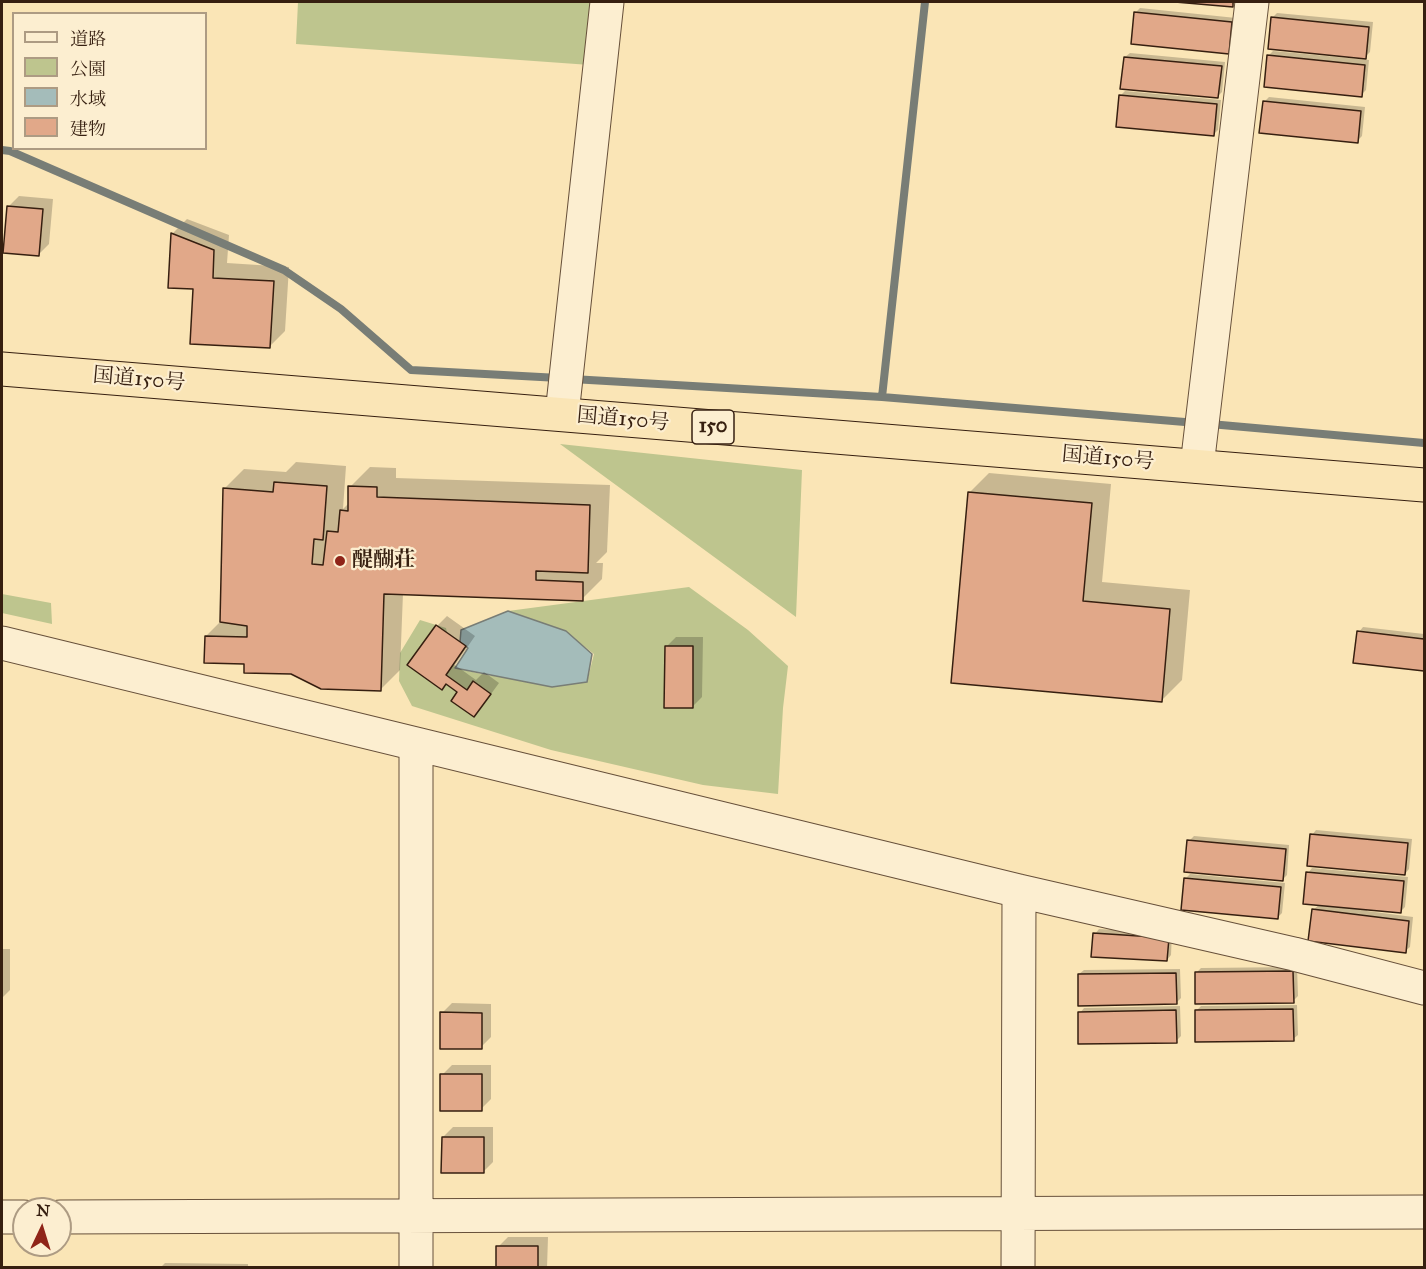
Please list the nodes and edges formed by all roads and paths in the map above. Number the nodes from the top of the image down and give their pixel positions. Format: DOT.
graph roads {
  1 [pos="607,2"];
  2 [pos="1252,2"];
  3 [pos="2,369"];
  4 [pos="562,414"];
  5 [pos="1197,466"];
  6 [pos="1425,485"];
  7 [pos="2,643"];
  8 [pos="416,745"];
  9 [pos="1019,891"];
  10 [pos="1425,988"];
  11 [pos="1425,1212"];
  12 [pos="1018,1216"];
  13 [pos="72,1217"];
  14 [pos="416,1219"];
  15 [pos="416,1268"];
  16 [pos="1018,1268"];
  1 -- 4 [label="street"];
  2 -- 5 [label="street"];
  3 -- 4 [label="highway, 国道150号 / 150"];
  4 -- 5 [label="highway, 国道150号 / 150"];
  5 -- 6 [label="highway, 国道150号 / 150"];
  7 -- 8 [label="street"];
  8 -- 9 [label="street"];
  8 -- 14 [label="street"];
  9 -- 10 [label="street"];
  9 -- 12 [label="street"];
  11 -- 12 [label="street"];
  12 -- 14 [label="street"];
  12 -- 16 [label="street"];
  13 -- 14 [label="street"];
  14 -- 15 [label="street"];
}
